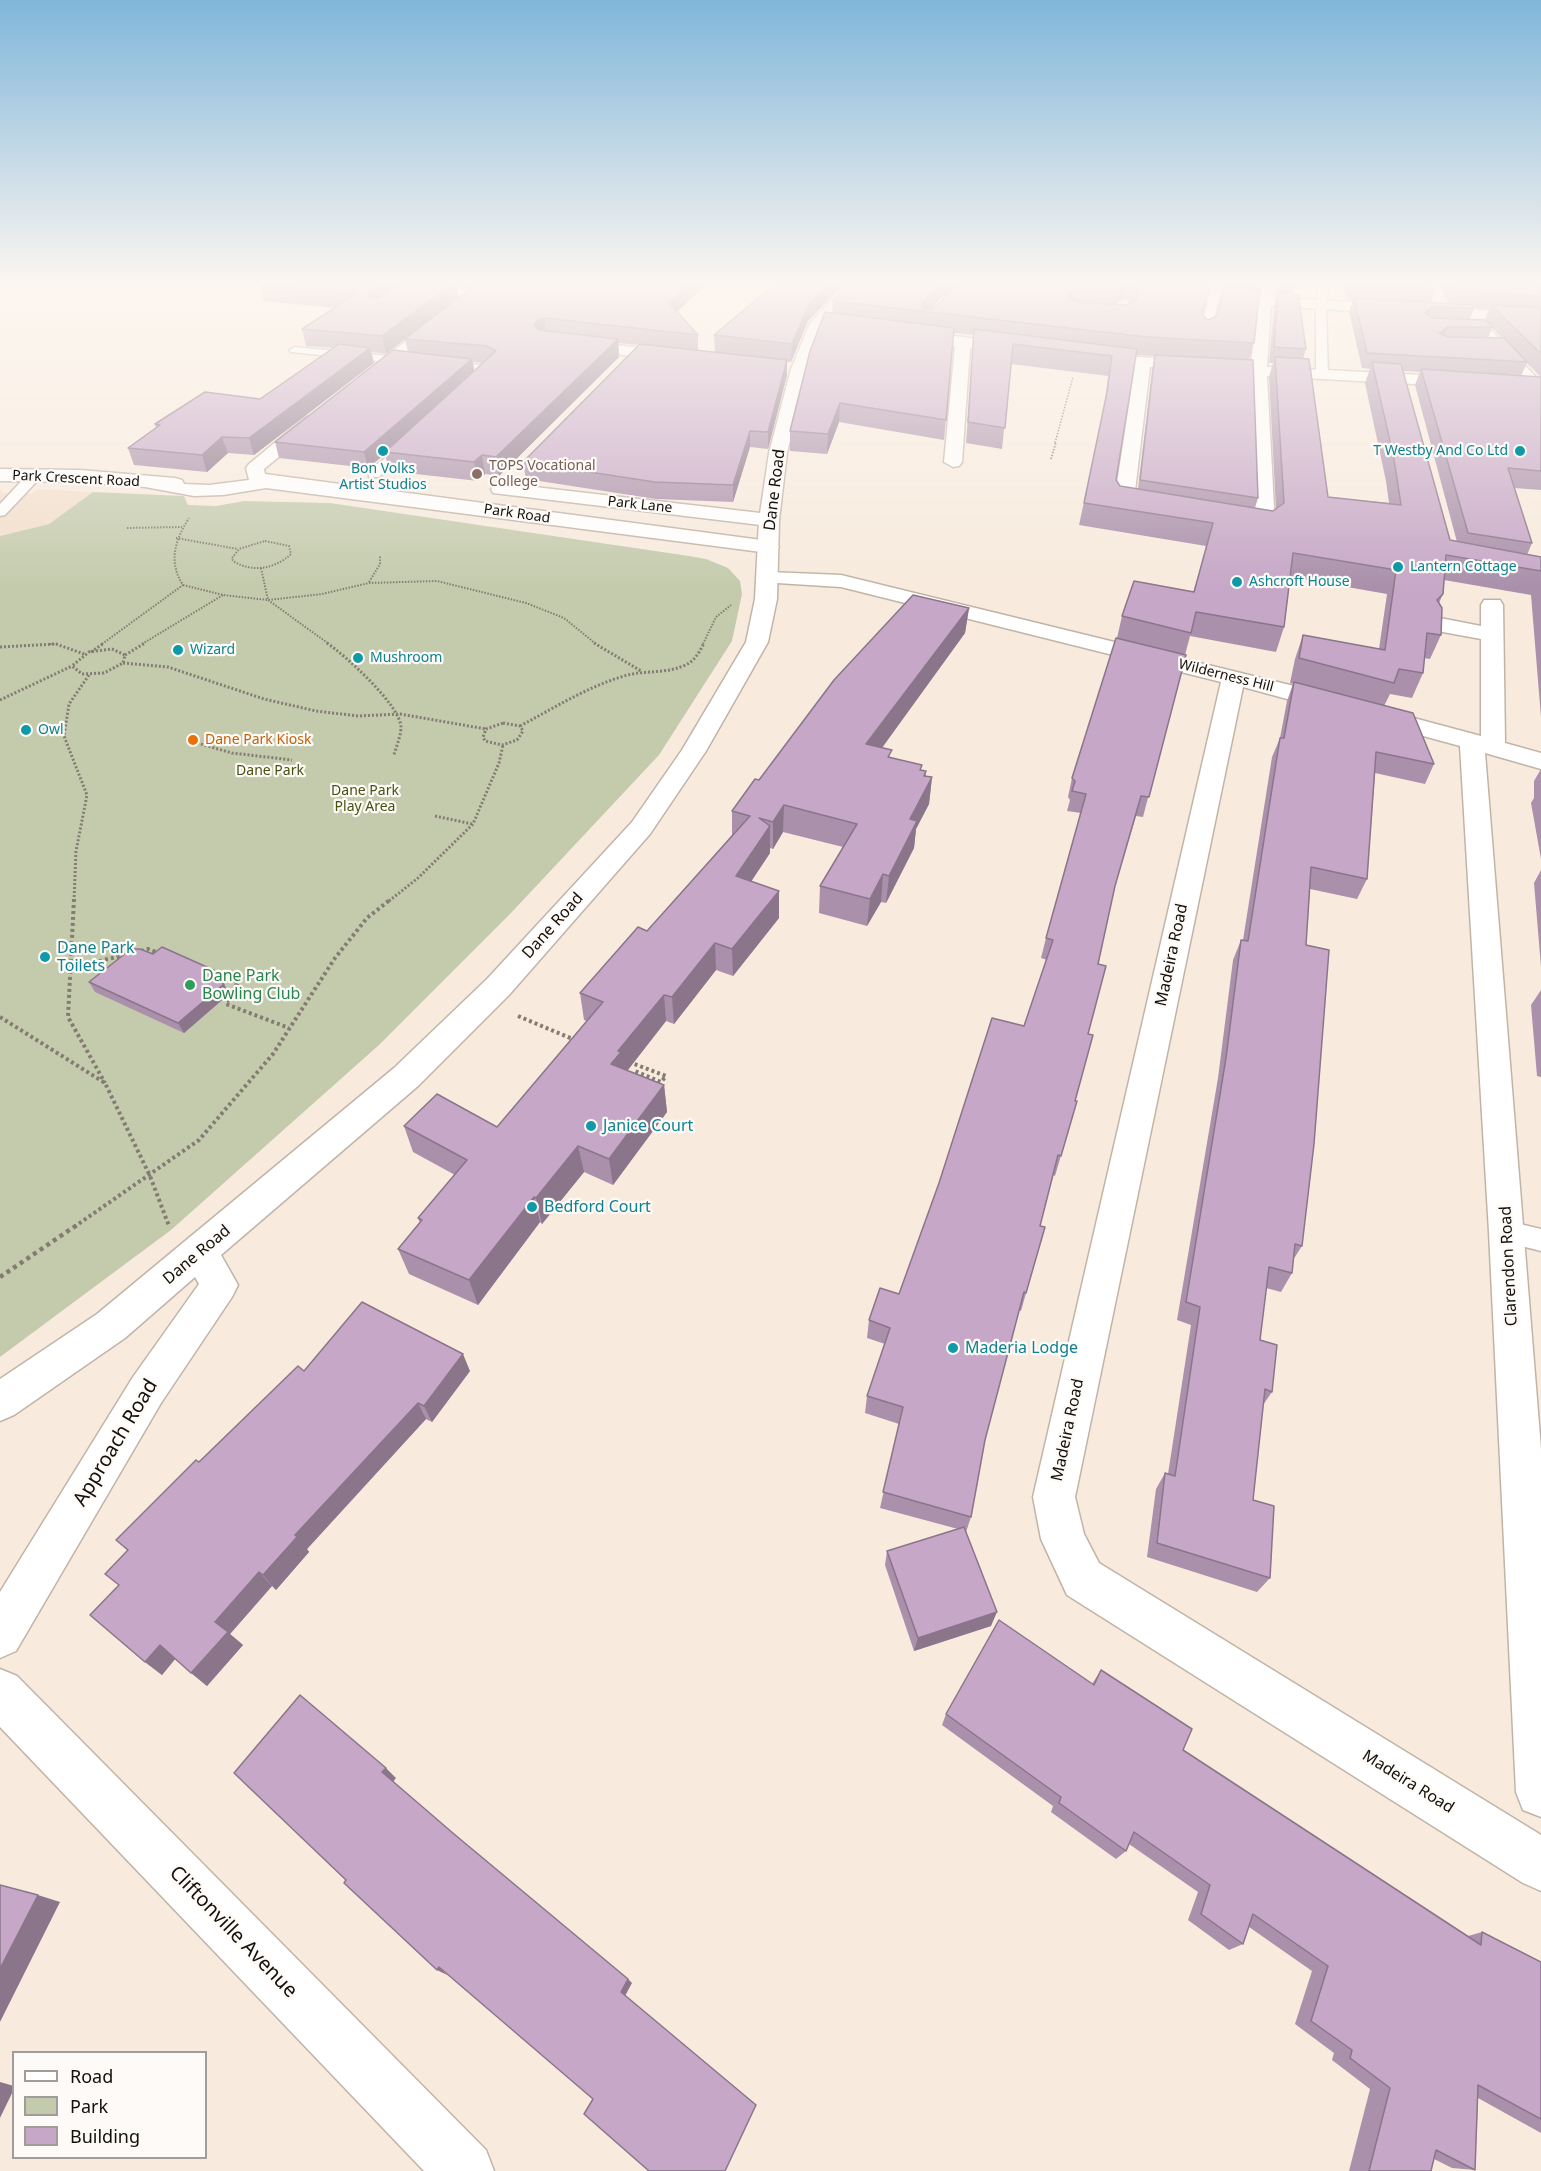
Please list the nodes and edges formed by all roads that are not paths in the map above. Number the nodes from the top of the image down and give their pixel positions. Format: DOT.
graph roads {
  1 [pos="359,385"];
  2 [pos="472,385"];
  3 [pos="795,385"];
  4 [pos="959,385"];
  5 [pos="1140,385"];
  6 [pos="1260,385"];
  7 [pos="1405,385"];
  8 [pos="1511,385"];
  9 [pos="1540,387"];
  10 [pos="355,388"];
  11 [pos="465,392"];
  12 [pos="1408,399"];
  13 [pos="327,410"];
  14 [pos="416,437"];
  15 [pos="953,462"];
  16 [pos="283,464"];
  17 [pos="260,471"];
  18 [pos="351,472"];
  19 [pos="519,472"];
  20 [pos="374,474"];
  21 [pos="0,475"];
  22 [pos="35,475"];
  23 [pos="398,477"];
  24 [pos="152,484"];
  25 [pos="479,486"];
  26 [pos="503,489"];
  27 [pos="1171,511"];
  28 [pos="0,512"];
  29 [pos="1218,519"];
  30 [pos="769,533"];
  31 [pos="767,588"];
  32 [pos="1492,606"];
  33 [pos="1440,625"];
  34 [pos="1491,634"];
  35 [pos="1233,679"];
  36 [pos="1483,744"];
  37 [pos="1541,761"];
  38 [pos="1507,1232"];
  39 [pos="1541,1240"];
  40 [pos="201,1253"];
  41 [pos="0,1402"];
  42 [pos="0,1635"];
  43 [pos="0,1693"];
  44 [pos="1541,1792"];
  45 [pos="1541,1865"];
  46 [pos="465,2171"];
  1 -- 10 [label="street"];
  2 -- 11 [label="lane"];
  3 -- 30 [label="street, Dane Road"];
  4 -- 15 [label="street"];
  5 -- 27 [label="street"];
  6 -- 29 [label="street"];
  7 -- 12 [label="street"];
  8 -- 9 [label="street"];
  13 -- 17 [label="street"];
  14 -- 20 [label="lane"];
  16 -- 17 [label="street"];
  17 -- 24 [label="street, Park Crescent Road"];
  17 -- 24 [label="street, Park Crescent Road"];
  17 -- 30 [label="street, Park Road"];
  18 -- 20 [label="street"];
  19 -- 26 [label="street"];
  20 -- 23 [label="street"];
  21 -- 22 [label="street, Park Crescent Road"];
  22 -- 24 [label="street, Park Crescent Road"];
  22 -- 28 [label="lane"];
  25 -- 26 [label="street, Park Lane"];
  26 -- 30 [label="street, Park Lane"];
  30 -- 31 [label="street, Dane Road"];
  31 -- 35 [label="street, Wilderness Hill"];
  31 -- 40 [label="street, Dane Road"];
  32 -- 34 [label="street, Clarendon Road"];
  33 -- 34 [label="street"];
  34 -- 36 [label="street, Clarendon Road"];
  35 -- 36 [label="street, Wilderness Hill"];
  35 -- 45 [label="street, Madeira Road"];
  36 -- 37 [label="street, Wilderness Hill"];
  36 -- 38 [label="street, Clarendon Road"];
  38 -- 39 [label="lane"];
  38 -- 44 [label="street, Clarendon Road"];
  40 -- 41 [label="street, Dane Road"];
  40 -- 42 [label="street, Approach Road"];
  43 -- 46 [label="street, Cliftonville Avenue"];
}
